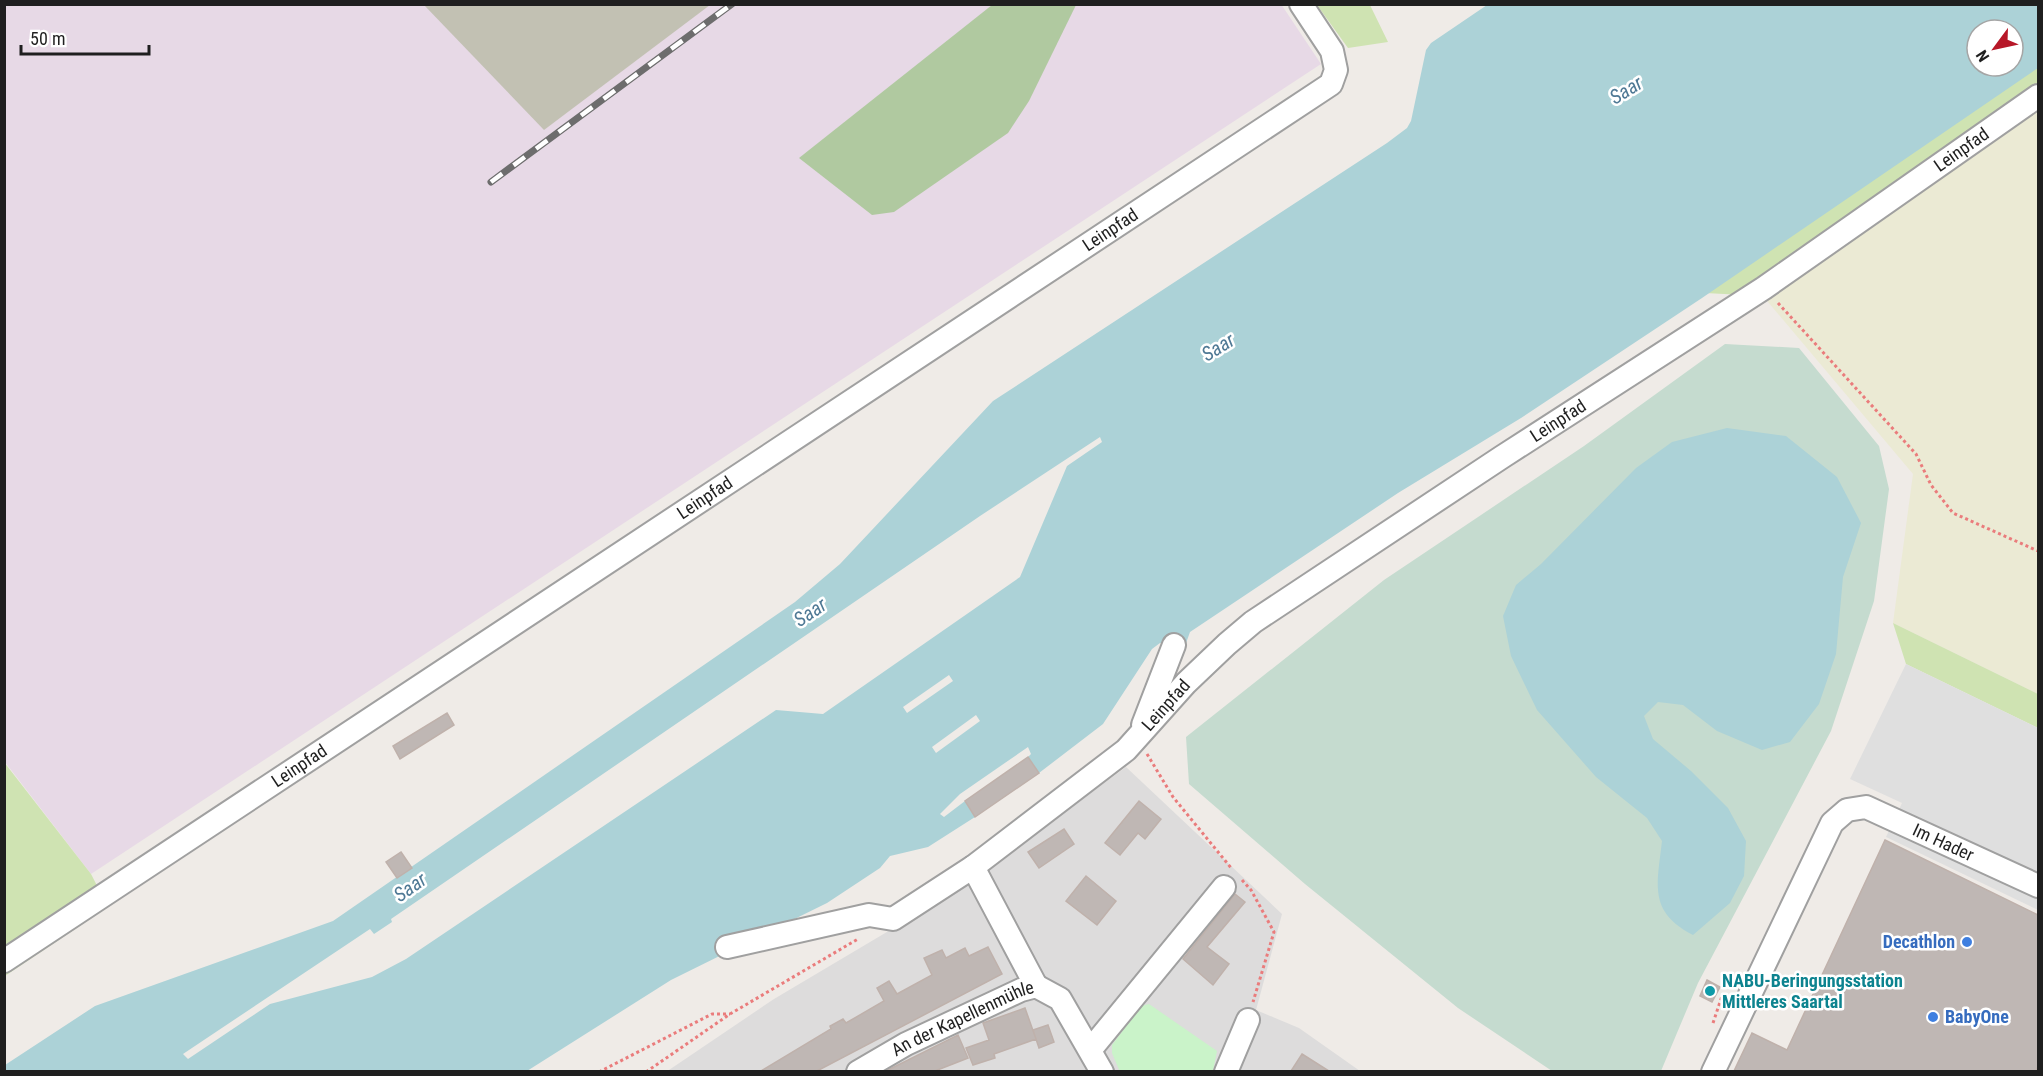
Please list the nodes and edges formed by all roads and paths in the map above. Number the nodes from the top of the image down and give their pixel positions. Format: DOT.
graph roads {
  1 [pos="1301,4"];
  2 [pos="2038,96"];
  3 [pos="1764,288"];
  4 [pos="2038,550"];
  5 [pos="1174,645"];
  6 [pos="1138,740"];
  7 [pos="973,867"];
  8 [pos="2038,886"];
  9 [pos="1224,887"];
  10 [pos="862,936"];
  11 [pos="727,947"];
  12 [pos="4,961"];
  13 [pos="1036,986"];
  14 [pos="730,1014"];
  15 [pos="1248,1020"];
  16 [pos="1091,1049"];
  17 [pos="599,1071"];
  18 [pos="646,1071"];
  19 [pos="858,1071"];
  20 [pos="1102,1071"];
  21 [pos="1226,1071"];
  22 [pos="1713,1071"];
  1 -- 12 [label="street, Leinpfad"];
  2 -- 3 [label="street, Leinpfad"];
  3 -- 4 [label="path"];
  3 -- 6 [label="street, Leinpfad"];
  5 -- 6 [label="street"];
  6 -- 7 [label="street, Leinpfad"];
  6 -- 15 [label="path"];
  7 -- 11 [label="street, Leinpfad"];
  7 -- 13 [label="street"];
  8 -- 22 [label="street, Im Hader"];
  9 -- 16 [label="street"];
  10 -- 14 [label="path"];
  13 -- 16 [label="street, An der Kapellenmühle"];
  13 -- 19 [label="street, An der Kapellenmühle"];
  14 -- 17 [label="path"];
  14 -- 18 [label="path"];
  15 -- 21 [label="street"];
  16 -- 20 [label="street, An der Kapellenmühle"];
}
